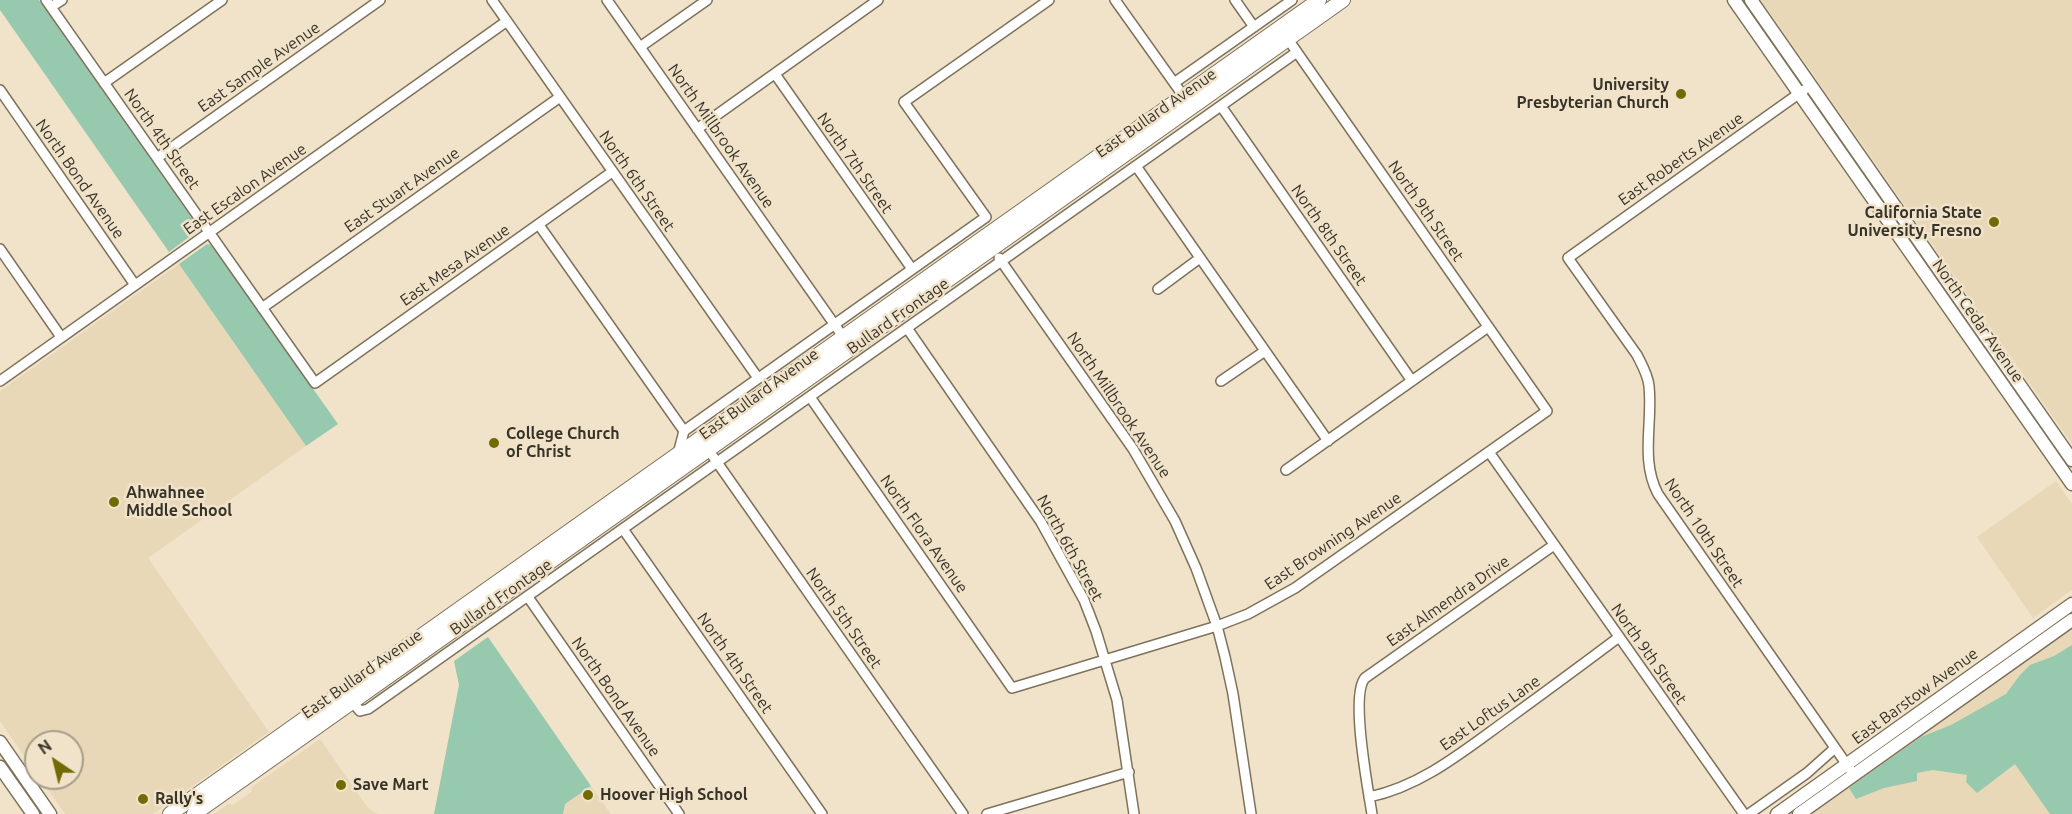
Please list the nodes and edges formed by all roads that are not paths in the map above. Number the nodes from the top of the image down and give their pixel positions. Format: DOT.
graph roads {
  1 [pos="62,0"];
  2 [pos="222,0"];
  3 [pos="380,0"];
  4 [pos="492,0"];
  5 [pos="607,0"];
  6 [pos="707,0"];
  7 [pos="878,0"];
  8 [pos="1048,0"];
  9 [pos="1115,0"];
  10 [pos="1235,0"];
  11 [pos="1292,0"];
  12 [pos="1319,0"];
  13 [pos="1343,0"];
  14 [pos="1734,0"];
  15 [pos="1751,0"];
  16 [pos="49,4"];
  17 [pos="507,21"];
  18 [pos="1254,27"];
  19 [pos="1284,33"];
  20 [pos="640,47"];
  21 [pos="1297,52"];
  22 [pos="774,74"];
  23 [pos="104,83"];
  24 [pos="1174,83"];
  25 [pos="1811,85"];
  26 [pos="0,90"];
  27 [pos="1800,93"];
  28 [pos="1183,96"];
  29 [pos="560,97"];
  30 [pos="1221,106"];
  31 [pos="1192,107"];
  32 [pos="697,129"];
  33 [pos="157,158"];
  34 [pos="1136,166"];
  35 [pos="612,172"];
  36 [pos="1886,218"];
  37 [pos="539,225"];
  38 [pos="209,232"];
  39 [pos="984,237"];
  40 [pos="0,249"];
  41 [pos="992,249"];
  42 [pos="1200,258"];
  43 [pos="1568,258"];
  44 [pos="1001,261"];
  45 [pos="912,269"];
  46 [pos="135,285"];
  47 [pos="1158,289"];
  48 [pos="1959,298"];
  49 [pos="262,308"];
  50 [pos="834,324"];
  51 [pos="1488,327"];
  52 [pos="907,328"];
  53 [pos="62,337"];
  54 [pos="847,343"];
  55 [pos="1265,351"];
  56 [pos="758,378"];
  57 [pos="0,381"];
  58 [pos="1221,381"];
  59 [pos="1412,381"];
  60 [pos="315,383"];
  61 [pos="810,397"];
  62 [pos="1547,411"];
  63 [pos="684,431"];
  64 [pos="1328,441"];
  65 [pos="704,444"];
  66 [pos="1489,452"];
  67 [pos="678,454"];
  68 [pos="2072,460"];
  69 [pos="717,462"];
  70 [pos="1286,470"];
  71 [pos="2072,484"];
  72 [pos="623,529"];
  73 [pos="550,544"];
  74 [pos="1554,545"];
  75 [pos="528,597"];
  76 [pos="492,602"];
  77 [pos="2072,604"];
  78 [pos="2072,620"];
  79 [pos="1217,626"];
  80 [pos="1620,637"];
  81 [pos="1106,660"];
  82 [pos="1012,688"];
  83 [pos="348,696"];
  84 [pos="300,722"];
  85 [pos="0,742"];
  86 [pos="1836,748"];
  87 [pos="0,767"];
  88 [pos="1850,770"];
  89 [pos="1129,772"];
  90 [pos="230,789"];
  91 [pos="1369,797"];
  92 [pos="33,814"];
  93 [pos="50,814"];
  94 [pos="170,814"];
  95 [pos="194,814"];
  96 [pos="679,814"];
  97 [pos="822,814"];
  98 [pos="963,814"];
  99 [pos="987,814"];
  100 [pos="1134,814"];
  101 [pos="1251,814"];
  102 [pos="1372,814"];
  103 [pos="1744,814"];
  104 [pos="1749,814"];
  105 [pos="1777,814"];
  106 [pos="1799,814"];
  1 -- 16 [label="street"];
  2 -- 23 [label="street"];
  3 -- 33 [label="street, East Sample Avenue"];
  4 -- 17 [label="street, North 6th Street"];
  5 -- 20 [label="street, North Millbrook Avenue"];
  6 -- 20 [label="street"];
  7 -- 22 [label="street"];
  8 -- 45 [label="street"];
  9 -- 24 [label="street"];
  10 -- 18 [label="street"];
  11 -- 18 [label="street"];
  12 -- 19 [label="main road, East Bullard Avenue"];
  13 -- 19 [label="main road, East Bullard Avenue"];
  14 -- 27 [label="main road, North Cedar Avenue"];
  15 -- 25 [label="main road, North Cedar Avenue"];
  16 -- 23 [label="street, North 4th Street"];
  17 -- 29 [label="street, North 6th Street"];
  17 -- 38 [label="street, East Escalon Avenue"];
  18 -- 24 [label="street"];
  19 -- 21 [label="street, North 9th Street"];
  19 -- 28 [label="main road, East Bullard Avenue"];
  19 -- 31 [label="main road, East Bullard Avenue"];
  20 -- 32 [label="street, North Millbrook Avenue"];
  21 -- 30 [label="street, Bullard Frontage"];
  21 -- 51 [label="street, North 9th Street"];
  22 -- 32 [label="street"];
  22 -- 45 [label="street, North 7th Street"];
  23 -- 33 [label="street, North 4th Street"];
  24 -- 28 [label="street"];
  25 -- 27 [label="street, East Roberts Avenue"];
  25 -- 48 [label="main road, North Cedar Avenue"];
  26 -- 46 [label="street, North Bond Avenue"];
  27 -- 36 [label="main road, North Cedar Avenue"];
  27 -- 43 [label="street, East Roberts Avenue"];
  28 -- 31 [label="street"];
  28 -- 39 [label="main road, East Bullard Avenue"];
  29 -- 35 [label="street, North 6th Street"];
  29 -- 49 [label="street, East Stuart Avenue"];
  30 -- 34 [label="street, Bullard Frontage"];
  30 -- 59 [label="street, North 8th Street"];
  31 -- 41 [label="main road, East Bullard Avenue"];
  32 -- 50 [label="street, North Millbrook Avenue"];
  33 -- 38 [label="street, North 4th Street"];
  34 -- 42 [label="street"];
  34 -- 44 [label="street, Bullard Frontage"];
  35 -- 37 [label="street, East Mesa Avenue"];
  35 -- 56 [label="street, North 6th Street"];
  36 -- 48 [label="main road"];
  36 -- 71 [label="main road, North Cedar Avenue"];
  37 -- 60 [label="street, East Mesa Avenue"];
  37 -- 63 [label="street"];
  38 -- 46 [label="street, East Escalon Avenue"];
  38 -- 49 [label="street, North 4th Street"];
  39 -- 41 [label="street, North Millbrook Avenue"];
  39 -- 54 [label="main road, East Bullard Avenue"];
  40 -- 53 [label="street"];
  41 -- 44 [label="street, North Millbrook Avenue"];
  41 -- 54 [label="main road, East Bullard Avenue"];
  42 -- 47 [label="street"];
  42 -- 55 [label="street"];
  43 -- 86 [label="street, North 10th Street"];
  44 -- 52 [label="street, Bullard Frontage"];
  44 -- 79 [label="street, North Millbrook Avenue"];
  45 -- 50 [label="street"];
  46 -- 53 [label="street, East Escalon Avenue"];
  48 -- 68 [label="main road, North Cedar Avenue"];
  49 -- 60 [label="street, North 4th Street"];
  50 -- 54 [label="street, North Millbrook Avenue"];
  50 -- 56 [label="street"];
  51 -- 59 [label="street"];
  51 -- 62 [label="street, North 9th Street"];
  52 -- 61 [label="street, Bullard Frontage"];
  52 -- 81 [label="street, North 6th Street"];
  53 -- 57 [label="street, East Escalon Avenue"];
  54 -- 65 [label="main road, East Bullard Avenue"];
  55 -- 58 [label="street"];
  55 -- 64 [label="street"];
  56 -- 63 [label="street"];
  59 -- 64 [label="street"];
  61 -- 69 [label="street, Bullard Frontage"];
  61 -- 82 [label="street, North Flora Avenue"];
  62 -- 66 [label="street, East Browning Avenue"];
  63 -- 67 [label="street"];
  64 -- 70 [label="street"];
  65 -- 67 [label="main road, East Bullard Avenue"];
  65 -- 69 [label="street, North 5th Street"];
  65 -- 76 [label="main road, East Bullard Avenue"];
  66 -- 74 [label="street, North 9th Street"];
  66 -- 79 [label="street, East Browning Avenue"];
  67 -- 73 [label="main road, East Bullard Avenue"];
  69 -- 72 [label="street, Bullard Frontage"];
  69 -- 98 [label="street, North 5th Street"];
  72 -- 75 [label="street, Bullard Frontage"];
  72 -- 97 [label="street, North 4th Street"];
  73 -- 76 [label="main road"];
  73 -- 83 [label="main road, East Bullard Avenue"];
  74 -- 80 [label="street, North 9th Street"];
  74 -- 91 [label="street, East Almendra Drive"];
  75 -- 83 [label="street, Bullard Frontage"];
  75 -- 96 [label="street, North Bond Avenue"];
  76 -- 83 [label="main road, East Bullard Avenue"];
  77 -- 88 [label="main road, East Barstow Avenue"];
  78 -- 88 [label="main road, East Barstow Avenue"];
  79 -- 81 [label="street, East Browning Avenue"];
  79 -- 101 [label="street, North Millbrook Avenue"];
  80 -- 91 [label="street, East Loftus Lane"];
  80 -- 103 [label="street, North 9th Street"];
  81 -- 82 [label="street, East Browning Avenue"];
  81 -- 89 [label="street, North 6th Street"];
  83 -- 84 [label="main road, East Bullard Avenue"];
  83 -- 90 [label="main road, East Bullard Avenue"];
  84 -- 90 [label="main road"];
  84 -- 94 [label="main road, East Bullard Avenue"];
  85 -- 93 [label="main road"];
  86 -- 88 [label="street, North 10th Street"];
  86 -- 104 [label="street"];
  87 -- 92 [label="main road"];
  88 -- 105 [label="main road, East Barstow Avenue"];
  88 -- 106 [label="main road, East Barstow Avenue"];
  89 -- 99 [label="street"];
  89 -- 100 [label="street, North 6th Street"];
  90 -- 95 [label="main road, East Bullard Avenue"];
  91 -- 102 [label="street"];
}
